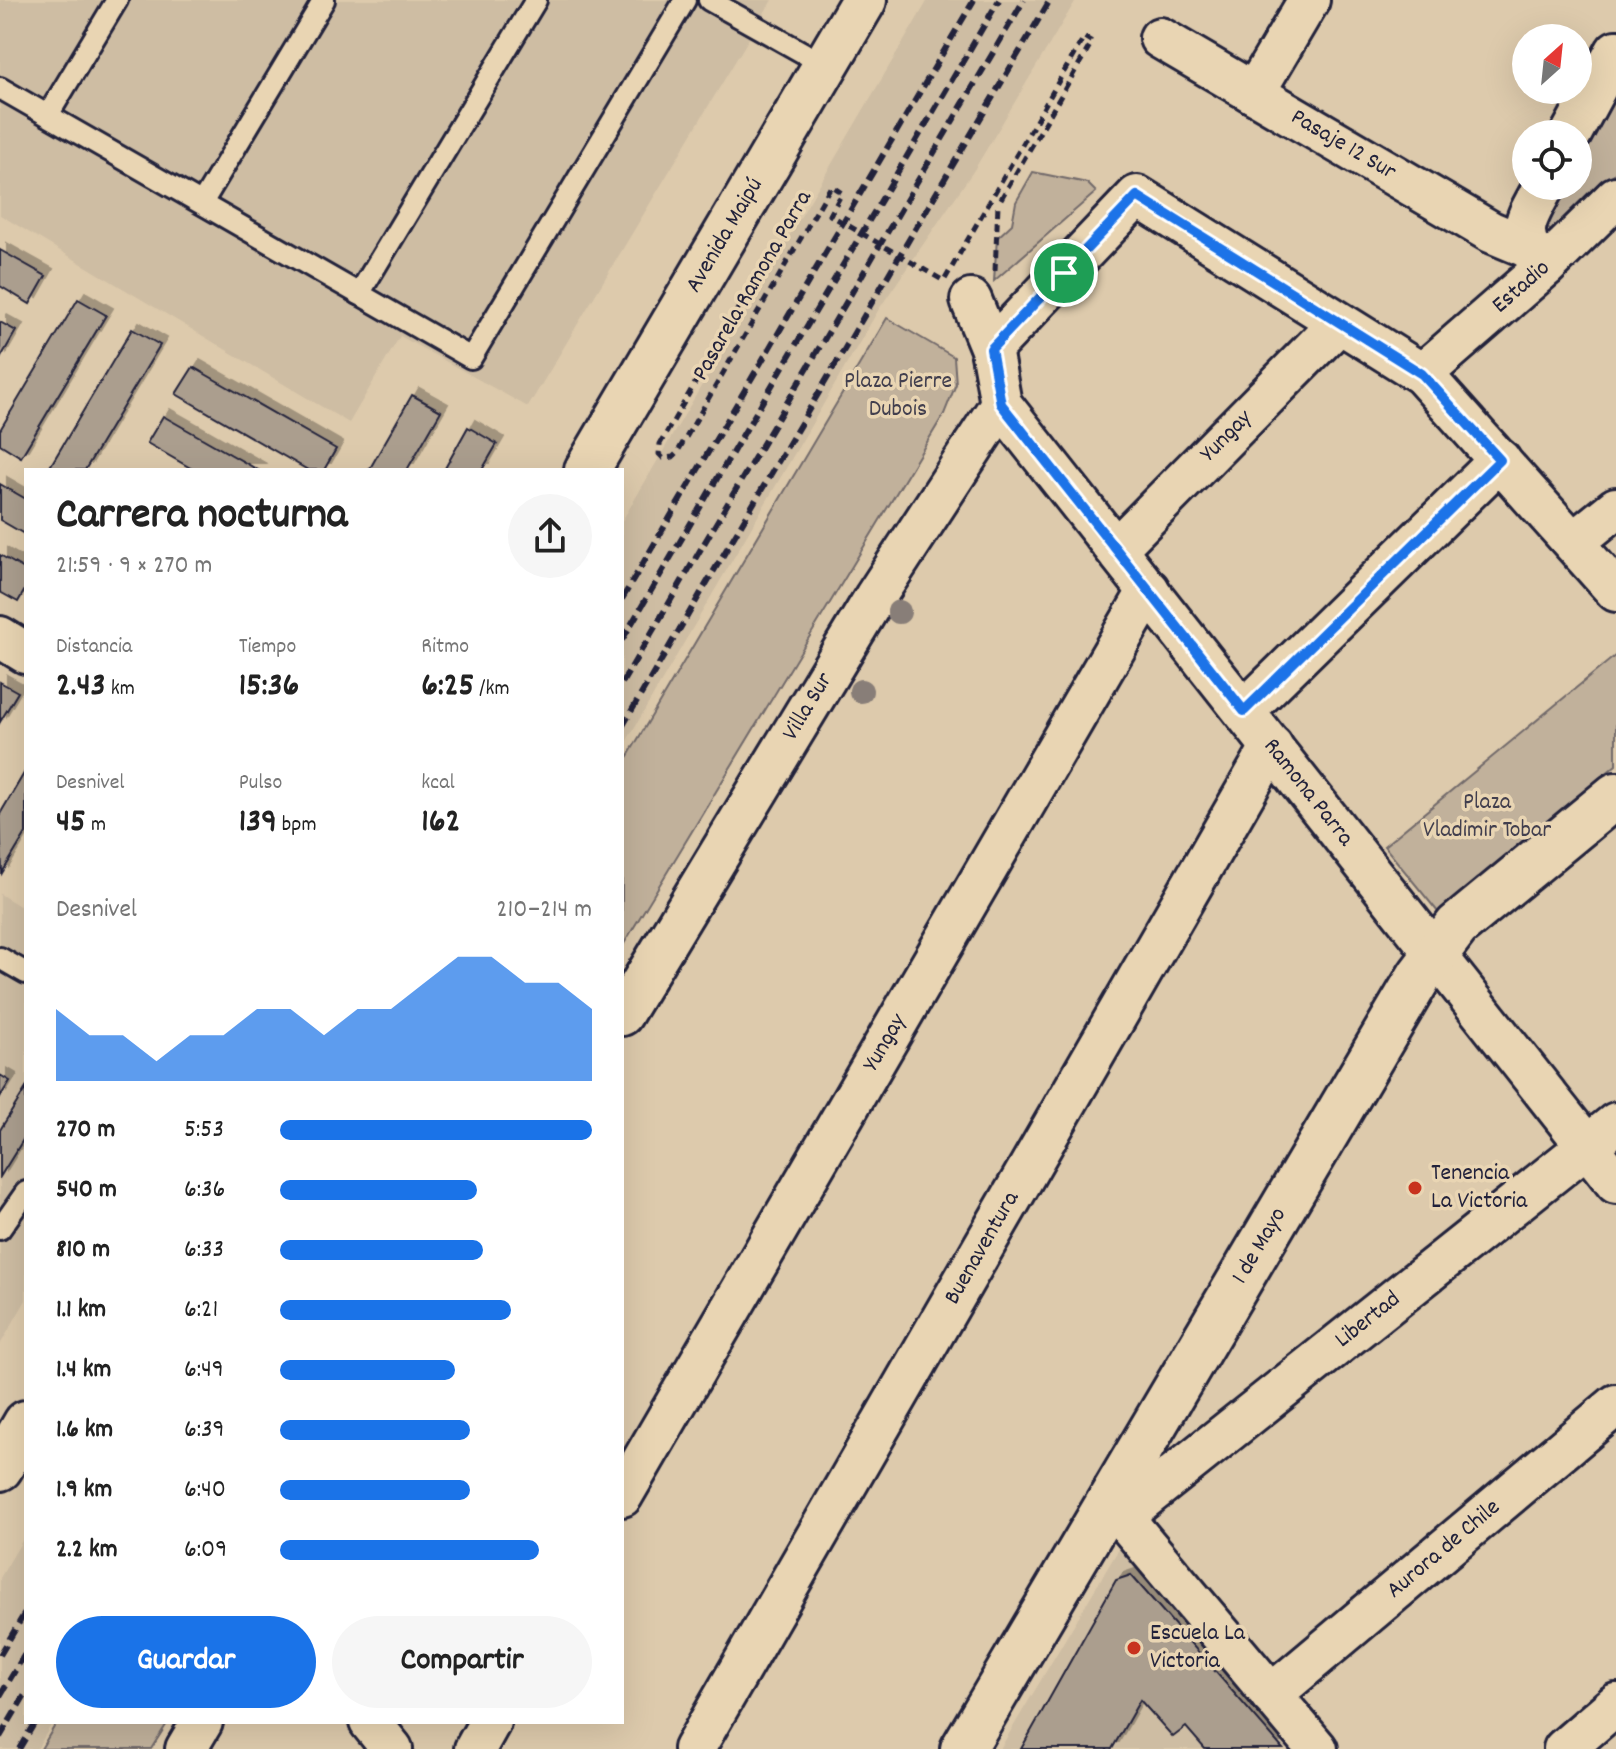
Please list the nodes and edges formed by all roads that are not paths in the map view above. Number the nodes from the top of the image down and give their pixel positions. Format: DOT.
graph roads {
  1 [pos="117,0"];
  2 [pos="324,0"];
  3 [pos="536,0"];
  4 [pos="685,0"];
  5 [pos="709,0"];
  6 [pos="864,0"];
  7 [pos="1309,0"];
  8 [pos="1160,38"];
  9 [pos="1616,51"];
  10 [pos="825,65"];
  11 [pos="0,88"];
  12 [pos="1254,93"];
  13 [pos="48,115"];
  14 [pos="1579,120"];
  15 [pos="1616,197"];
  16 [pos="1537,200"];
  17 [pos="202,203"];
  18 [pos="1536,257"];
  19 [pos="359,294"];
  20 [pos="971,300"];
  21 [pos="1339,323"];
  22 [pos="991,349"];
  23 [pos="1422,374"];
  24 [pos="1001,404"];
  25 [pos="1500,460"];
  26 [pos="588,468"];
  27 [pos="1616,508"];
  28 [pos="1574,542"];
  29 [pos="1116,549"];
  30 [pos="1149,590"];
  31 [pos="1616,591"];
  32 [pos="0,637"];
  33 [pos="24,652"];
  34 [pos="1244,711"];
  35 [pos="1272,746"];
  36 [pos="1616,795"];
  37 [pos="1435,954"];
  38 [pos="0,958"];
  39 [pos="24,972"];
  40 [pos="624,1012"];
  41 [pos="1602,1134"];
  42 [pos="1616,1183"];
  43 [pos="24,1195"];
  44 [pos="0,1229"];
  45 [pos="1616,1405"];
  46 [pos="24,1426"];
  47 [pos="0,1468"];
  48 [pos="624,1493"];
  49 [pos="1115,1508"];
  50 [pos="1271,1695"];
  51 [pos="1616,1704"];
  52 [pos="201,1724"];
  53 [pos="372,1724"];
  54 [pos="489,1724"];
  55 [pos="186,1749"];
  56 [pos="392,1749"];
  57 [pos="475,1749"];
  58 [pos="694,1749"];
  59 [pos="963,1749"];
  60 [pos="1317,1749"];
  61 [pos="1564,1749"];
  1 -- 13 [label="lane"];
  2 -- 17 [label="lane"];
  3 -- 19 [label="lane"];
  4 -- 19 [label="lane"];
  5 -- 10 [label="lane"];
  6 -- 10 [label="street, Avenida Maipú"];
  7 -- 12 [label="street"];
  8 -- 12 [label="street, Pasaje 12 Sur"];
  9 -- 14 [label="street"];
  10 -- 26 [label="street, Avenida Maipú"];
  11 -- 13 [label="lane"];
  12 -- 18 [label="street, Pasaje 12 Sur"];
  13 -- 17 [label="lane"];
  15 -- 18 [label="street, Estadio"];
  16 -- 18 [label="street"];
  17 -- 19 [label="lane"];
  18 -- 23 [label="street, Estadio"];
  20 -- 22 [label="street"];
  21 -- 22 [label="street"];
  21 -- 23 [label="street"];
  21 -- 29 [label="street, Yungay"];
  22 -- 24 [label="street"];
  23 -- 25 [label="street"];
  24 -- 29 [label="street, Ramona Parra"];
  24 -- 40 [label="street, Villa Sur"];
  25 -- 28 [label="street"];
  25 -- 34 [label="street"];
  27 -- 28 [label="street"];
  28 -- 31 [label="street"];
  29 -- 30 [label="street, Ramona Parra"];
  30 -- 34 [label="street, Ramona Parra"];
  30 -- 48 [label="street, Yungay"];
  32 -- 33 [label="street"];
  34 -- 35 [label="street, Ramona Parra"];
  35 -- 37 [label="street, Ramona Parra"];
  35 -- 58 [label="street, Buenaventura"];
  36 -- 37 [label="street, 1 de Mayo"];
  37 -- 41 [label="street, Ramona Parra"];
  37 -- 49 [label="street, 1 de Mayo"];
  38 -- 39 [label="lane"];
  41 -- 42 [label="street, Ramona Parra"];
  41 -- 49 [label="street, Libertad"];
  43 -- 44 [label="lane"];
  45 -- 50 [label="street, Aurora de Chile"];
  46 -- 47 [label="street"];
  49 -- 50 [label="street"];
  49 -- 59 [label="street, 1 de Mayo"];
  50 -- 60 [label="street"];
  51 -- 61 [label="street"];
  52 -- 55 [label="street"];
  53 -- 56 [label="street"];
  54 -- 57 [label="street"];
}
